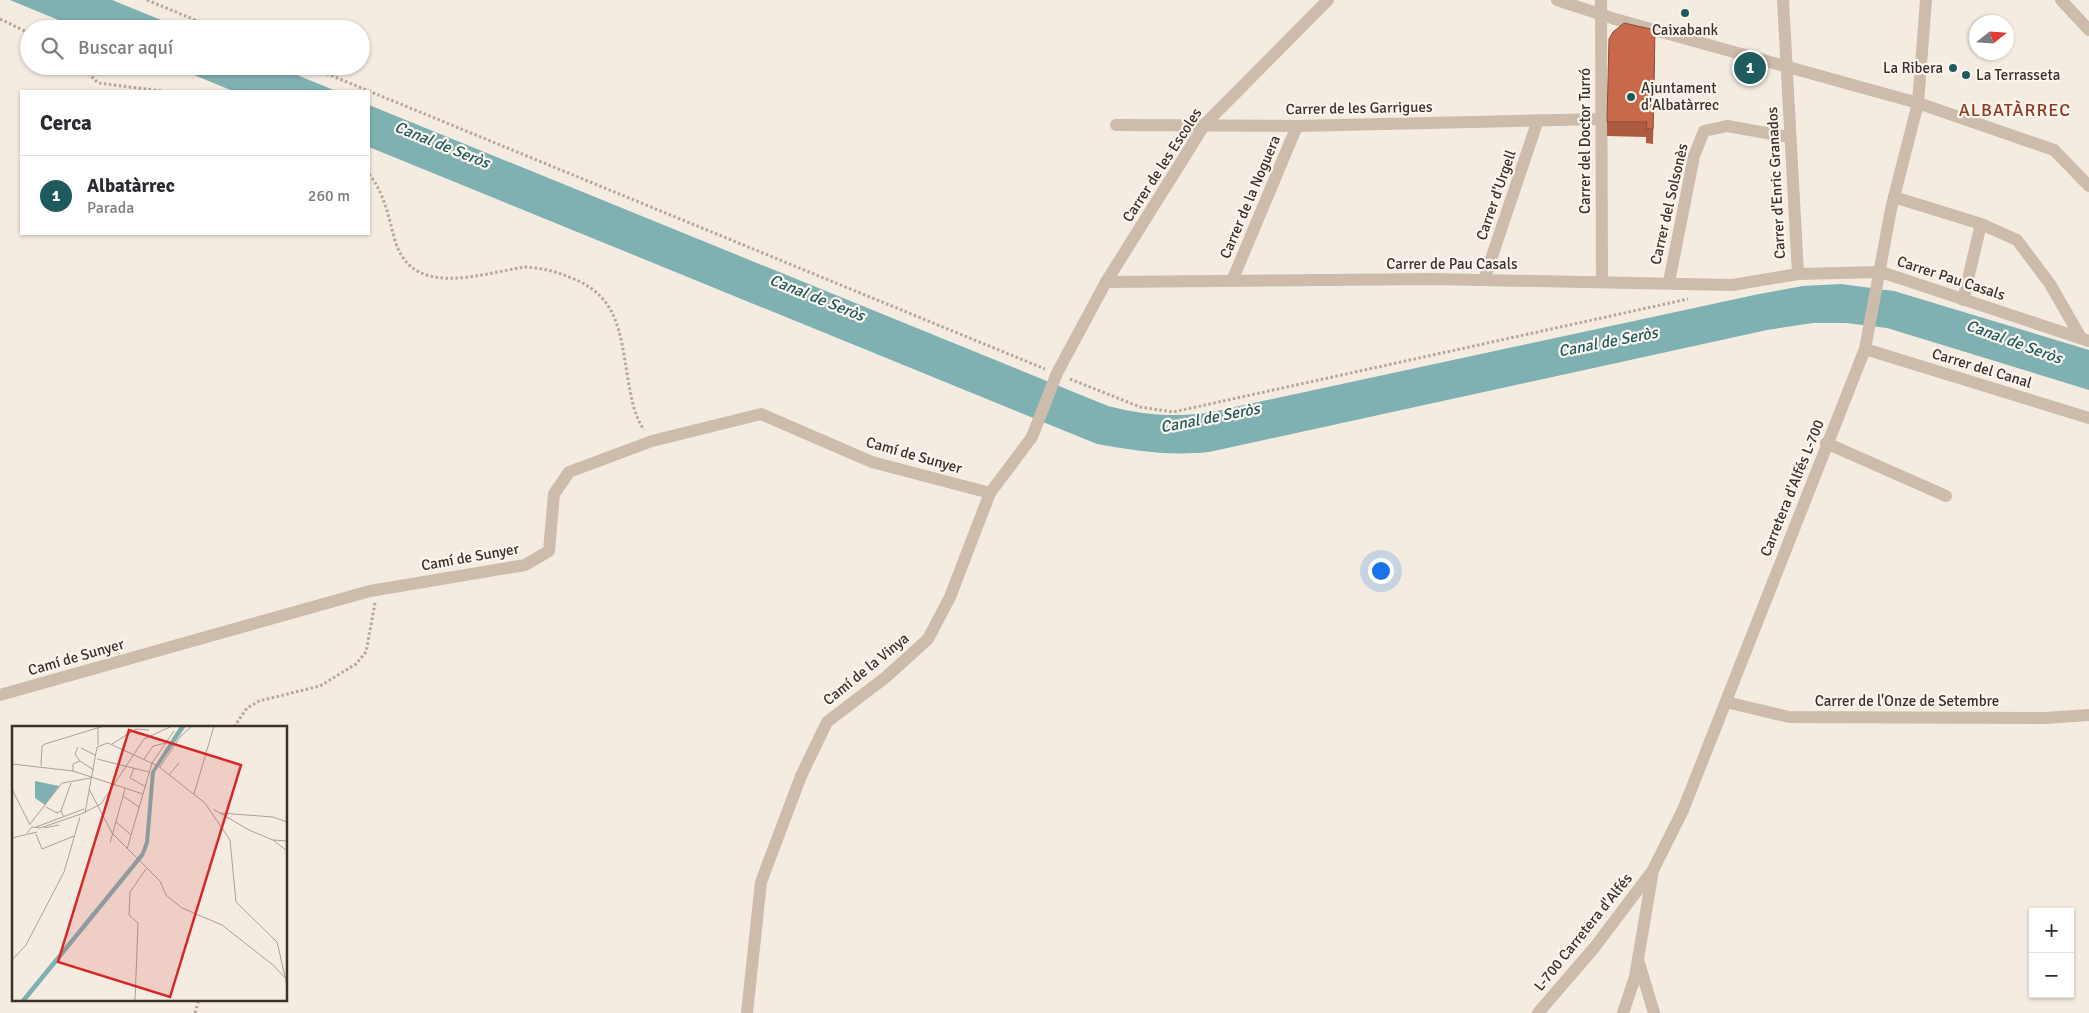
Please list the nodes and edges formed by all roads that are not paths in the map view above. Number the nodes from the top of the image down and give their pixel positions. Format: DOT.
graph roads {
  1 [pos="1328,0"];
  2 [pos="1557,0"];
  3 [pos="1601,0"];
  4 [pos="1783,0"];
  5 [pos="1926,0"];
  6 [pos="2061,0"];
  7 [pos="1602,14"];
  8 [pos="2089,30"];
  9 [pos="1786,65"];
  10 [pos="1918,103"];
  11 [pos="1602,119"];
  12 [pos="1538,120"];
  13 [pos="1205,124"];
  14 [pos="1116,125"];
  15 [pos="1298,126"];
  16 [pos="1789,137"];
  17 [pos="2089,186"];
  18 [pos="1894,196"];
  19 [pos="1981,224"];
  20 [pos="1881,272"];
  21 [pos="1798,274"];
  22 [pos="1484,280"];
  23 [pos="1232,281"];
  24 [pos="1602,281"];
  25 [pos="1106,282"];
  26 [pos="1669,282"];
  27 [pos="1963,300"];
  28 [pos="2085,340"];
  29 [pos="1865,348"];
  30 [pos="2089,418"];
  31 [pos="1037,425"];
  32 [pos="1826,444"];
  33 [pos="990,493"];
  34 [pos="1946,496"];
  35 [pos="0,695"];
  36 [pos="1726,702"];
  37 [pos="2089,714"];
  38 [pos="1653,870"];
  39 [pos="1638,961"];
  40 [pos="747,1013"];
  41 [pos="1538,1013"];
  42 [pos="1623,1013"];
  43 [pos="1654,1013"];
  1 -- 13 [label="street, Carrer de les Escoles"];
  2 -- 7 [label="street"];
  3 -- 7 [label="street, Carrer del Doctor Turró"];
  4 -- 9 [label="street, Carrer d'Enric Granados"];
  5 -- 10 [label="street, Carretera d'Alfés L-700"];
  6 -- 8 [label="street"];
  7 -- 9 [label="street"];
  7 -- 11 [label="street, Carrer del Doctor Turró"];
  9 -- 10 [label="street"];
  9 -- 16 [label="street, Carrer d'Enric Granados"];
  10 -- 17 [label="street"];
  10 -- 18 [label="street, Carretera d'Alfés L-700"];
  11 -- 12 [label="street, Carrer de les Garrigues"];
  11 -- 24 [label="street, Carrer del Doctor Turró"];
  12 -- 15 [label="street, Carrer de les Garrigues"];
  12 -- 22 [label="street, Carrer d'Urgell"];
  13 -- 14 [label="street, Carrer de les Garrigues"];
  13 -- 15 [label="street, Carrer de les Garrigues"];
  13 -- 25 [label="street, Carrer de les Escoles"];
  15 -- 23 [label="street, Carrer de la Noguera"];
  16 -- 21 [label="street, Carrer d'Enric Granados"];
  16 -- 26 [label="street, Carrer del Solsonès"];
  18 -- 19 [label="street"];
  18 -- 20 [label="street, Carretera d'Alfés L-700"];
  19 -- 27 [label="street"];
  19 -- 28 [label="street"];
  20 -- 21 [label="street, Carrer Pau Casals"];
  20 -- 27 [label="street, Carrer Pau Casals"];
  20 -- 29 [label="street, Carretera d'Alfés L-700"];
  21 -- 26 [label="street, Carrer de Pau Casals"];
  22 -- 23 [label="street, Carrer de Pau Casals"];
  22 -- 24 [label="street, Carrer de Pau Casals"];
  23 -- 25 [label="street, Carrer de Pau Casals"];
  24 -- 26 [label="street, Carrer de Pau Casals"];
  25 -- 31 [label="street, Carrer de les Escoles"];
  27 -- 28 [label="street, Carrer Pau Casals"];
  29 -- 30 [label="street, Carrer del Canal"];
  29 -- 32 [label="street, Carretera d'Alfés L-700"];
  31 -- 33 [label="street, Camí de la Vinya"];
  32 -- 34 [label="street"];
  32 -- 36 [label="street, Carretera d'Alfés L-700"];
  33 -- 35 [label="street, Camí de Sunyer"];
  33 -- 40 [label="street, Camí de la Vinya"];
  36 -- 37 [label="street, Carrer de l'Onze de Setembre"];
  36 -- 38 [label="street, Carretera d'Alfés L-700"];
  38 -- 39 [label="street"];
  38 -- 41 [label="street, L-700 Carretera d'Alfés"];
  39 -- 42 [label="street"];
  39 -- 43 [label="street"];
}
